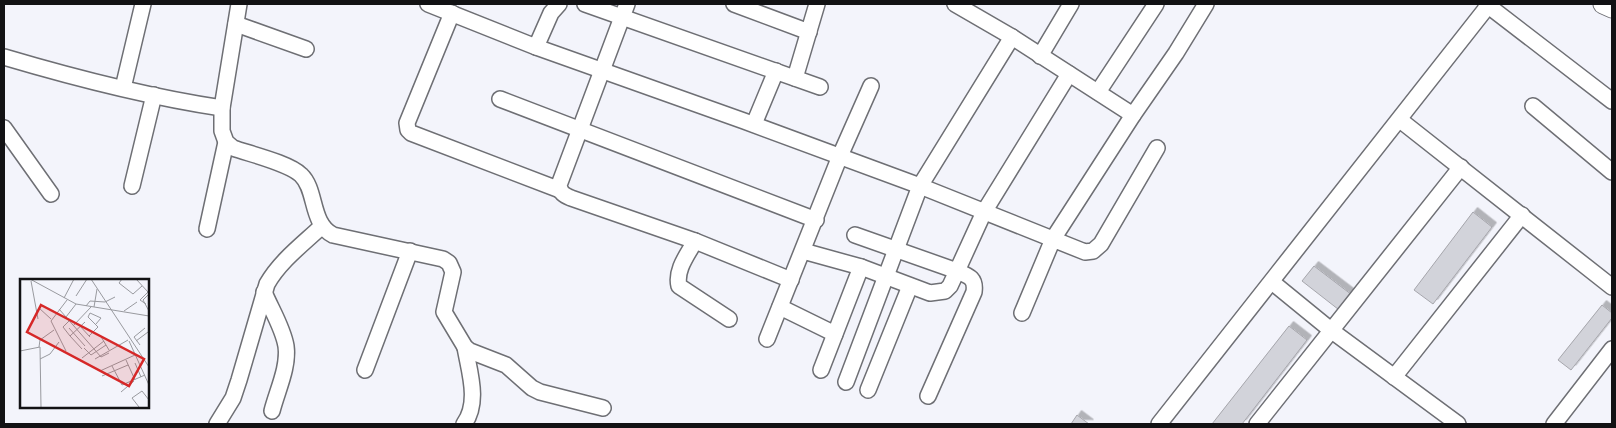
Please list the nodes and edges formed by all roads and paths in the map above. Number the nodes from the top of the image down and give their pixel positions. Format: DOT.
graph roads {
  1 [pos="143,4"];
  2 [pos="240,4"];
  3 [pos="428,4"];
  4 [pos="559,4"];
  5 [pos="585,4"];
  6 [pos="734,4"];
  7 [pos="817,4"];
  8 [pos="955,4"];
  9 [pos="1071,4"];
  10 [pos="1156,4"];
  11 [pos="1206,4"];
  12 [pos="1603,4"];
  13 [pos="1487,5"];
  14 [pos="1612,8"];
  15 [pos="625,10"];
  16 [pos="452,13"];
  17 [pos="236,24"];
  18 [pos="809,32"];
  19 [pos="1012,37"];
  20 [pos="536,47"];
  21 [pos="306,49"];
  22 [pos="1040,56"];
  23 [pos="4,57"];
  24 [pos="603,70"];
  25 [pos="776,71"];
  26 [pos="1069,74"];
  27 [pos="795,78"];
  28 [pos="871,86"];
  29 [pos="820,87"];
  30 [pos="123,88"];
  31 [pos="1098,92"];
  32 [pos="154,95"];
  33 [pos="500,99"];
  34 [pos="1612,101"];
  35 [pos="1534,106"];
  36 [pos="222,108"];
  37 [pos="1133,115"];
  38 [pos="1400,120"];
  39 [pos="754,124"];
  40 [pos="4,128"];
  41 [pos="580,129"];
  42 [pos="226,142"];
  43 [pos="1157,148"];
  44 [pos="840,156"];
  45 [pos="1461,167"];
  46 [pos="1612,172"];
  47 [pos="132,186"];
  48 [pos="920,186"];
  49 [pos="560,190"];
  50 [pos="51,194"];
  51 [pos="984,212"];
  52 [pos="1522,215"];
  53 [pos="816,220"];
  54 [pos="322,226"];
  55 [pos="207,229"];
  56 [pos="855,234"];
  57 [pos="1053,239"];
  58 [pos="695,241"];
  59 [pos="896,250"];
  60 [pos="410,251"];
  61 [pos="803,251"];
  62 [pos="860,267"];
  63 [pos="957,271"];
  64 [pos="886,277"];
  65 [pos="791,280"];
  66 [pos="1272,282"];
  67 [pos="910,286"];
  68 [pos="1612,287"];
  69 [pos="264,292"];
  70 [pos="780,307"];
  71 [pos="1022,313"];
  72 [pos="729,319"];
  73 [pos="1332,330"];
  74 [pos="835,334"];
  75 [pos="767,339"];
  76 [pos="465,347"];
  77 [pos="1612,349"];
  78 [pos="365,370"];
  79 [pos="822,370"];
  80 [pos="1394,377"];
  81 [pos="846,382"];
  82 [pos="868,390"];
  83 [pos="928,396"];
  84 [pos="603,408"];
  85 [pos="272,411"];
  86 [pos="217,424"];
  87 [pos="464,424"];
  88 [pos="1159,424"];
  89 [pos="1258,424"];
  90 [pos="1458,424"];
  91 [pos="1554,424"];
  1 -- 30 [label="street"];
  2 -- 17 [label="street"];
  3 -- 16 [label="street"];
  4 -- 20 [label="street"];
  5 -- 15 [label="street"];
  6 -- 18 [label="street"];
  7 -- 18 [label="street"];
  8 -- 19 [label="street"];
  9 -- 22 [label="street"];
  10 -- 31 [label="street"];
  11 -- 37 [label="street"];
  12 -- 14 [label="main road"];
  13 -- 34 [label="street"];
  13 -- 38 [label="street"];
  15 -- 24 [label="street"];
  15 -- 25 [label="street"];
  16 -- 20 [label="street"];
  16 -- 49 [label="street"];
  17 -- 21 [label="street"];
  17 -- 36 [label="street"];
  18 -- 27 [label="street"];
  19 -- 22 [label="street"];
  19 -- 48 [label="street"];
  20 -- 24 [label="street"];
  22 -- 26 [label="street"];
  23 -- 30 [label="street"];
  24 -- 39 [label="street"];
  24 -- 41 [label="street"];
  25 -- 27 [label="street"];
  25 -- 39 [label="street"];
  26 -- 31 [label="street"];
  26 -- 51 [label="street"];
  27 -- 29 [label="street"];
  28 -- 44 [label="street"];
  30 -- 32 [label="street"];
  31 -- 37 [label="street"];
  32 -- 36 [label="street"];
  32 -- 47 [label="street"];
  33 -- 41 [label="street"];
  35 -- 46 [label="street"];
  36 -- 42 [label="street"];
  37 -- 57 [label="street"];
  38 -- 45 [label="street"];
  38 -- 66 [label="street"];
  39 -- 44 [label="street"];
  40 -- 50 [label="street"];
  41 -- 49 [label="street"];
  41 -- 53 [label="street"];
  42 -- 54 [label="street"];
  42 -- 55 [label="street"];
  43 -- 57 [label="street"];
  44 -- 48 [label="street"];
  44 -- 53 [label="street"];
  45 -- 52 [label="street"];
  45 -- 73 [label="street"];
  48 -- 51 [label="street"];
  48 -- 59 [label="street"];
  49 -- 58 [label="street"];
  51 -- 57 [label="street"];
  51 -- 63 [label="street"];
  52 -- 68 [label="street"];
  52 -- 80 [label="street"];
  53 -- 61 [label="street"];
  54 -- 60 [label="street"];
  54 -- 69 [label="street"];
  56 -- 59 [label="street"];
  57 -- 71 [label="street"];
  58 -- 65 [label="street"];
  58 -- 72 [label="street"];
  59 -- 63 [label="street"];
  59 -- 64 [label="street"];
  60 -- 76 [label="street"];
  60 -- 78 [label="street"];
  61 -- 62 [label="street"];
  61 -- 65 [label="street"];
  62 -- 64 [label="street"];
  62 -- 74 [label="street"];
  63 -- 67 [label="street"];
  63 -- 83 [label="street"];
  64 -- 67 [label="street"];
  64 -- 81 [label="street"];
  65 -- 70 [label="street"];
  66 -- 73 [label="street"];
  66 -- 88 [label="street"];
  67 -- 82 [label="street"];
  69 -- 85 [label="street"];
  69 -- 86 [label="street"];
  70 -- 74 [label="street"];
  70 -- 75 [label="street"];
  73 -- 80 [label="street"];
  73 -- 89 [label="street"];
  74 -- 79 [label="street"];
  76 -- 84 [label="street"];
  76 -- 87 [label="street"];
  77 -- 91 [label="street"];
  80 -- 90 [label="street"];
}
